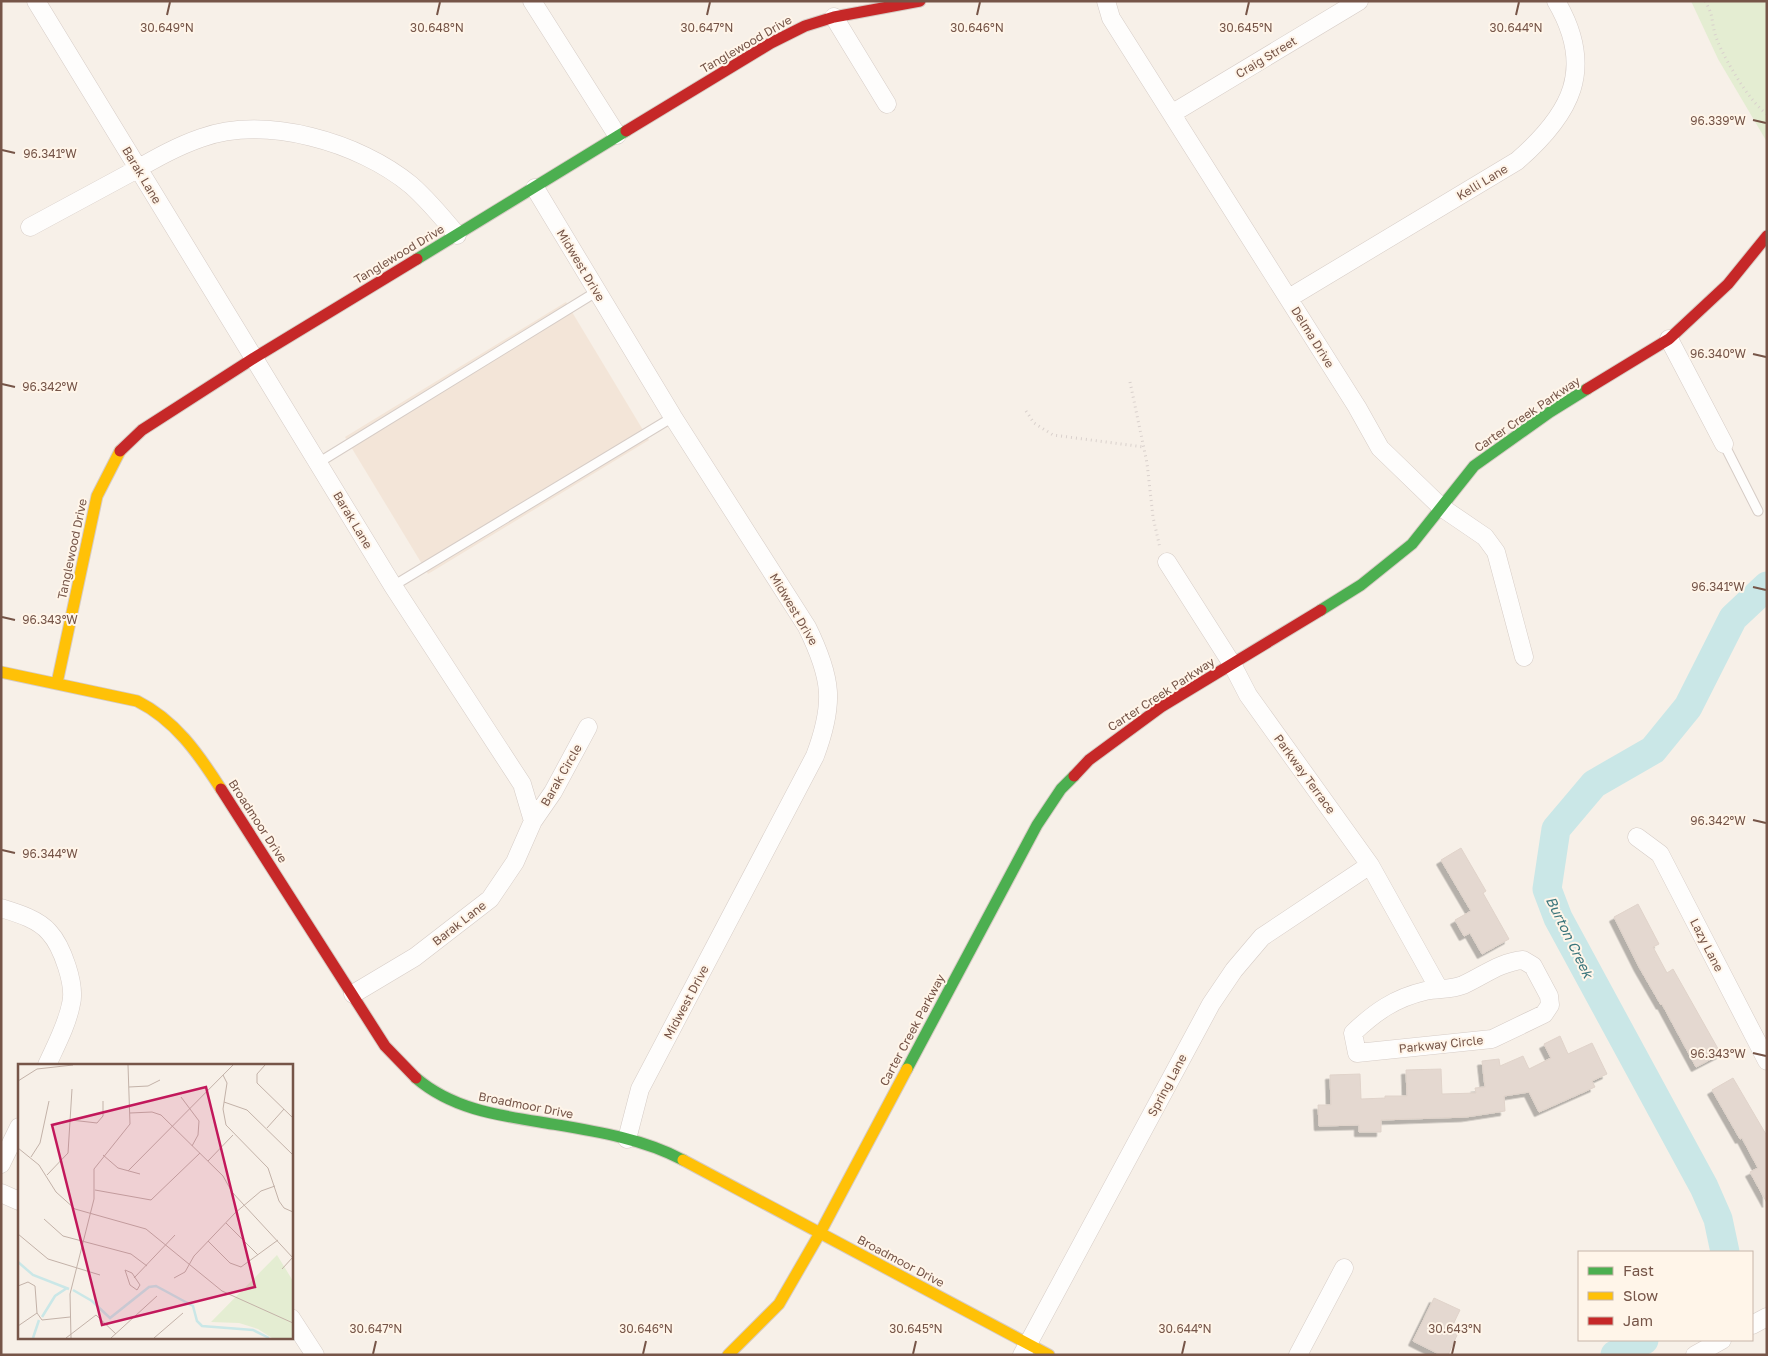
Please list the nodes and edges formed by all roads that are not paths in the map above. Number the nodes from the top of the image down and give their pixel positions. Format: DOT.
graph roads {
  1 [pos="36,1"];
  2 [pos="532,1"];
  3 [pos="920,1"];
  4 [pos="1106,1"];
  5 [pos="1359,1"];
  6 [pos="1556,1"];
  7 [pos="834,16"];
  8 [pos="887,104"];
  9 [pos="1173,113"];
  10 [pos="618,136"];
  11 [pos="138,168"];
  12 [pos="535,188"];
  13 [pos="30,227"];
  14 [pos="457,235"];
  15 [pos="1767,236"];
  16 [pos="596,292"];
  17 [pos="1289,298"];
  18 [pos="1669,339"];
  19 [pos="254,358"];
  20 [pos="673,417"];
  21 [pos="1724,444"];
  22 [pos="318,463"];
  23 [pos="1441,507"];
  24 [pos="1758,510"];
  25 [pos="1166,562"];
  26 [pos="393,586"];
  27 [pos="1524,657"];
  28 [pos="1232,664"];
  29 [pos="1,672"];
  30 [pos="57,683"];
  31 [pos="588,727"];
  32 [pos="533,822"];
  33 [pos="1637,837"];
  34 [pos="1370,865"];
  35 [pos="1,908"];
  36 [pos="1439,989"];
  37 [pos="353,994"];
  38 [pos="1767,1061"];
  39 [pos="47,1064"];
  40 [pos="18,1129"];
  41 [pos="627,1139"];
  42 [pos="1,1164"];
  43 [pos="1,1194"];
  44 [pos="18,1201"];
  45 [pos="820,1233"];
  46 [pos="1344,1268"];
  47 [pos="1767,1317"];
  48 [pos="292,1320"];
  49 [pos="1753,1324"];
  50 [pos="1720,1341"];
  51 [pos="1025,1349"];
  52 [pos="315,1355"];
  53 [pos="728,1355"];
  54 [pos="1048,1355"];
  55 [pos="1298,1355"];
  56 [pos="1694,1355"];
  1 -- 11 [label="street, Barak Lane"];
  2 -- 10 [label="street"];
  3 -- 7 [label="street, Tanglewood Drive"];
  4 -- 9 [label="street, Delma Drive"];
  5 -- 9 [label="street, Craig Street"];
  6 -- 17 [label="street, Kelli Lane"];
  7 -- 8 [label="street"];
  7 -- 10 [label="street, Tanglewood Drive"];
  9 -- 17 [label="street, Delma Drive"];
  10 -- 12 [label="street, Tanglewood Drive"];
  11 -- 13 [label="street"];
  11 -- 14 [label="street"];
  11 -- 19 [label="street, Barak Lane"];
  12 -- 14 [label="street, Tanglewood Drive"];
  12 -- 16 [label="street, Midwest Drive"];
  14 -- 19 [label="street, Tanglewood Drive"];
  15 -- 18 [label="street, Carter Creek Parkway"];
  16 -- 20 [label="street, Midwest Drive"];
  16 -- 22 [label="lane"];
  17 -- 23 [label="street, Delma Drive"];
  18 -- 21 [label="street"];
  18 -- 23 [label="street, Carter Creek Parkway"];
  19 -- 22 [label="street, Barak Lane"];
  19 -- 30 [label="street, Tanglewood Drive"];
  20 -- 26 [label="lane"];
  20 -- 41 [label="street, Midwest Drive"];
  21 -- 24 [label="lane"];
  22 -- 26 [label="street, Barak Lane"];
  23 -- 27 [label="street, Delma Drive"];
  23 -- 28 [label="street, Carter Creek Parkway"];
  25 -- 28 [label="street, Parkway Terrace"];
  26 -- 32 [label="street, Barak Lane"];
  28 -- 34 [label="street, Parkway Terrace"];
  28 -- 45 [label="street, Carter Creek Parkway"];
  29 -- 30 [label="street, Broadmoor Drive"];
  30 -- 37 [label="street, Broadmoor Drive"];
  31 -- 32 [label="street, Barak Circle"];
  32 -- 37 [label="street, Barak Lane"];
  33 -- 38 [label="street, Lazy Lane"];
  34 -- 36 [label="street, Parkway Terrace"];
  34 -- 51 [label="street, Spring Lane"];
  35 -- 39 [label="street"];
  36 -- 36 [label="street, Parkway Circle"];
  37 -- 41 [label="street, Broadmoor Drive"];
  40 -- 42 [label="street"];
  41 -- 45 [label="street, Broadmoor Drive"];
  43 -- 44 [label="street"];
  45 -- 51 [label="street, Broadmoor Drive"];
  45 -- 53 [label="street, Carter Creek Parkway"];
  46 -- 55 [label="street"];
  47 -- 49 [label="street"];
  48 -- 52 [label="street"];
  50 -- 56 [label="street"];
  51 -- 54 [label="street, Broadmoor Drive"];
}
